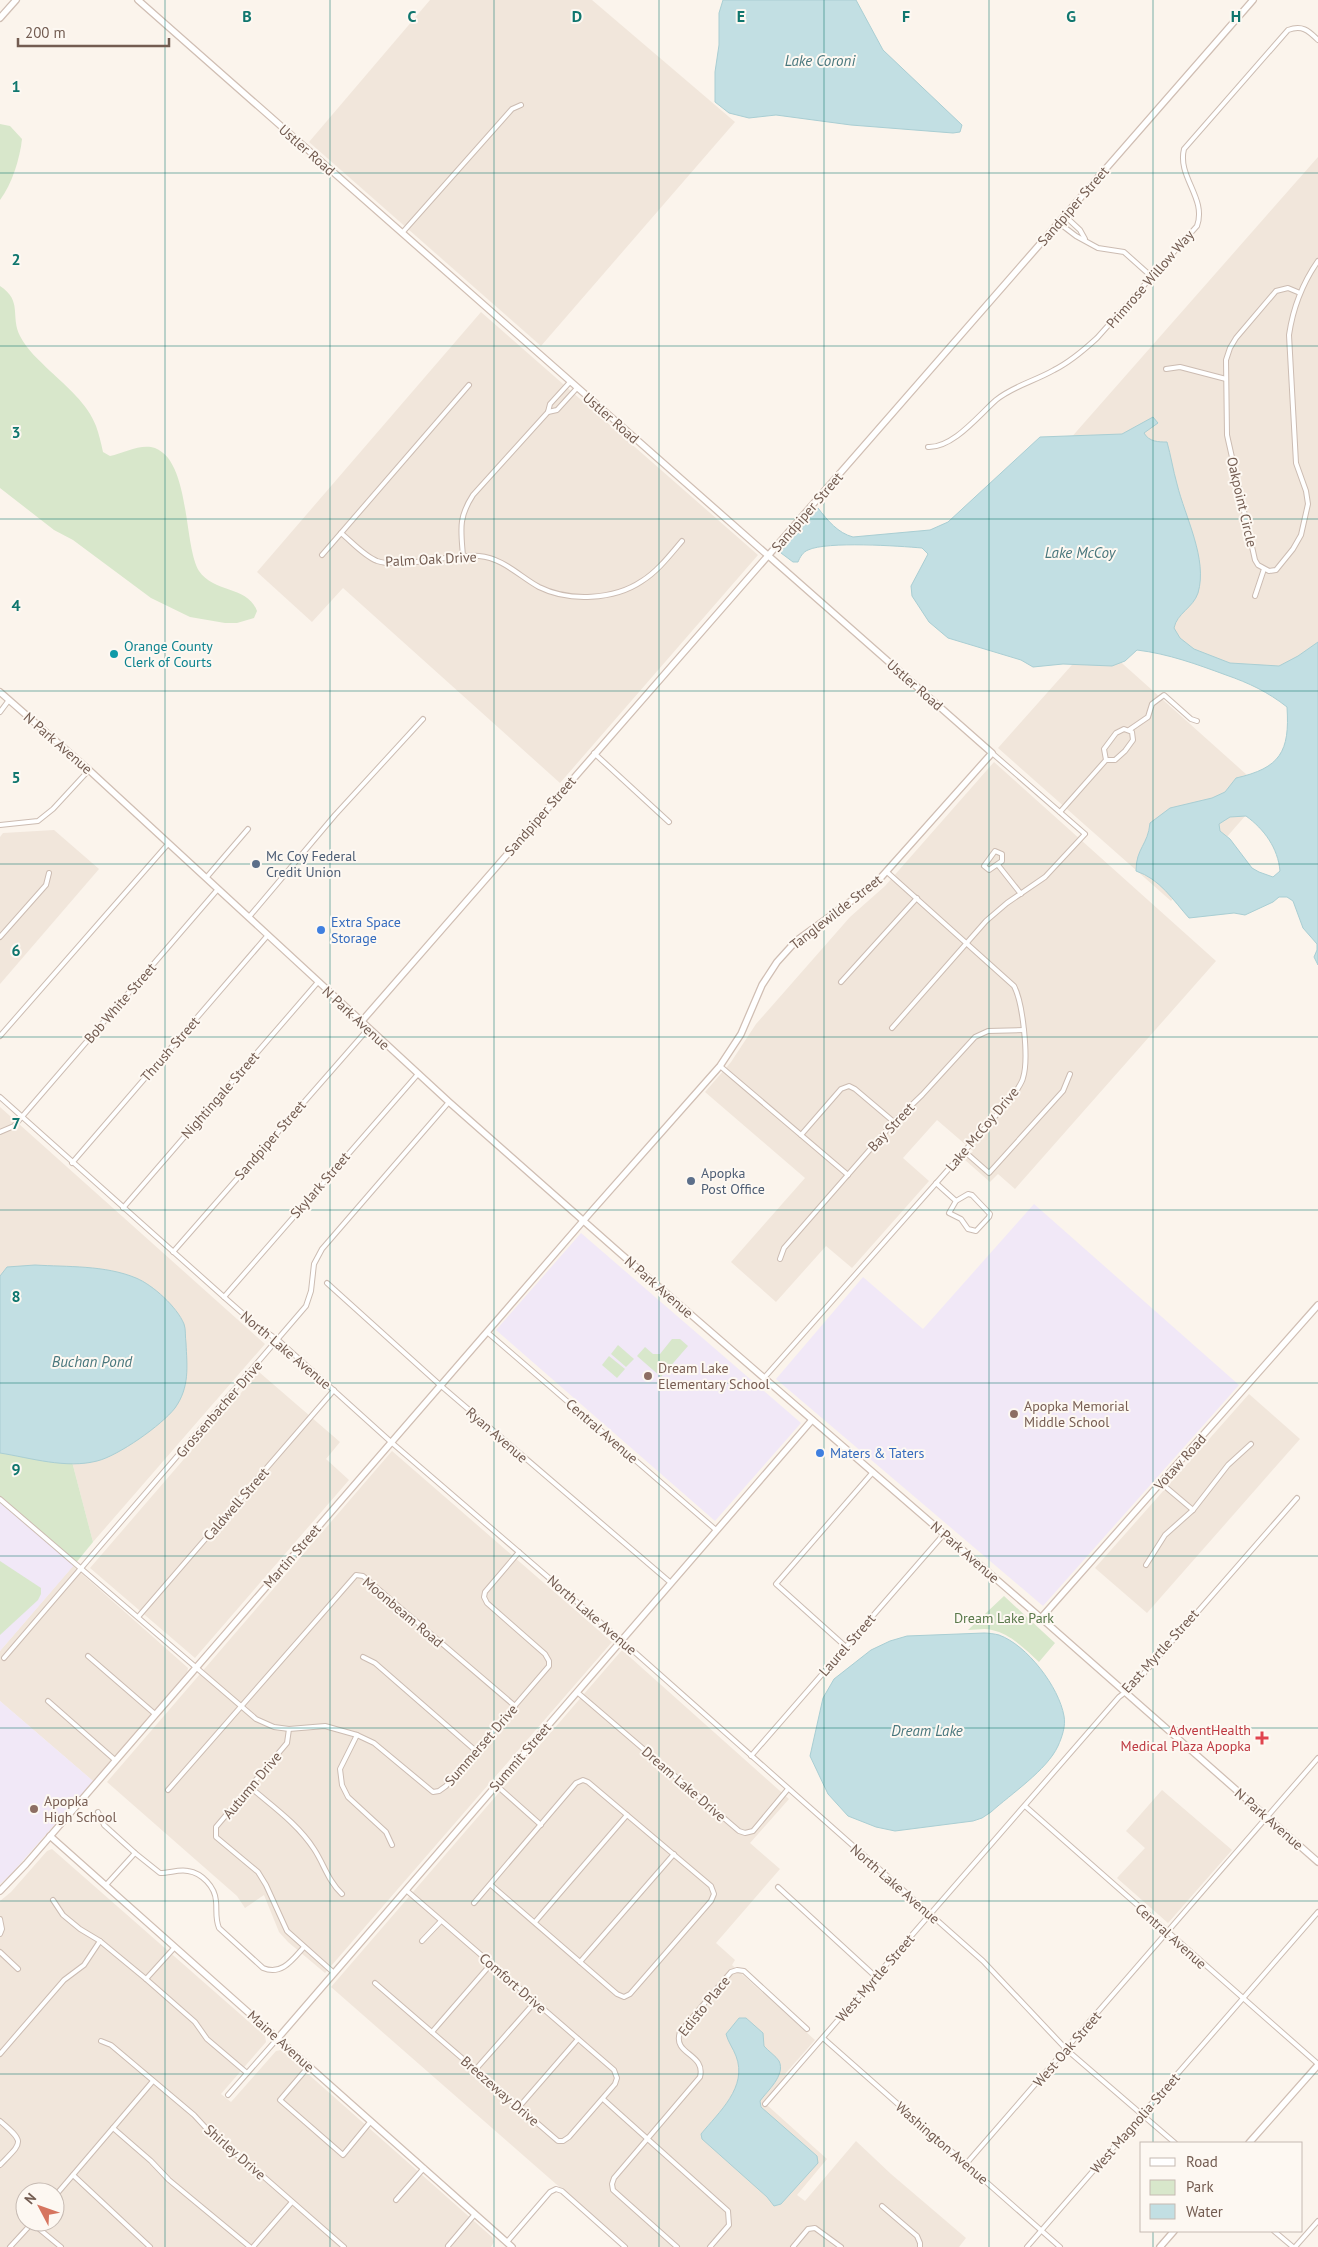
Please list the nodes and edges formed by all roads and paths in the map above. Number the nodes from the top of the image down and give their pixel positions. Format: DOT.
graph roads {
  1 [pos="16,0"];
  2 [pos="138,0"];
  3 [pos="1252,0"];
  4 [pos="0,18"];
  5 [pos="1318,40"];
  6 [pos="521,105"];
  7 [pos="1065,216"];
  8 [pos="1059,223"];
  9 [pos="402,233"];
  10 [pos="1085,239"];
  11 [pos="1318,261"];
  12 [pos="1152,277"];
  13 [pos="1300,292"];
  14 [pos="1166,369"];
  15 [pos="1226,379"];
  16 [pos="570,382"];
  17 [pos="469,385"];
  18 [pos="577,388"];
  19 [pos="557,396"];
  20 [pos="564,403"];
  21 [pos="548,412"];
  22 [pos="928,447"];
  23 [pos="342,533"];
  24 [pos="682,541"];
  25 [pos="322,555"];
  26 [pos="463,556"];
  27 [pos="769,556"];
  28 [pos="1264,569"];
  29 [pos="1255,596"];
  30 [pos="0,692"];
  31 [pos="9,700"];
  32 [pos="0,712"];
  33 [pos="423,719"];
  34 [pos="1197,721"];
  35 [pos="1129,730"];
  36 [pos="594,753"];
  37 [pos="992,753"];
  38 [pos="1106,760"];
  39 [pos="89,770"];
  40 [pos="1060,812"];
  41 [pos="669,822"];
  42 [pos="0,825"];
  43 [pos="248,829"];
  44 [pos="168,844"];
  45 [pos="998,865"];
  46 [pos="887,872"];
  47 [pos="49,873"];
  48 [pos="206,878"];
  49 [pos="218,889"];
  50 [pos="1021,894"];
  51 [pos="917,898"];
  52 [pos="249,917"];
  53 [pos="268,935"];
  54 [pos="0,937"];
  55 [pos="966,942"];
  56 [pos="318,982"];
  57 [pos="841,982"];
  58 [pos="361,1022"];
  59 [pos="892,1028"];
  60 [pos="368,1029"];
  61 [pos="1024,1030"];
  62 [pos="0,1036"];
  63 [pos="720,1066"];
  64 [pos="418,1074"];
  65 [pos="1070,1074"];
  66 [pos="0,1097"];
  67 [pos="449,1102"];
  68 [pos="21,1116"];
  69 [pos="894,1122"];
  70 [pos="0,1132"];
  71 [pos="801,1135"];
  72 [pos="964,1151"];
  73 [pos="72,1162"];
  74 [pos="848,1175"];
  75 [pos="936,1183"];
  76 [pos="956,1200"];
  77 [pos="123,1208"];
  78 [pos="583,1221"];
  79 [pos="173,1252"];
  80 [pos="780,1259"];
  81 [pos="327,1283"];
  82 [pos="224,1297"];
  83 [pos="1318,1305"];
  84 [pos="487,1332"];
  85 [pos="278,1340"];
  86 [pos="764,1378"];
  87 [pos="440,1385"];
  88 [pos="334,1390"];
  89 [pos="812,1420"];
  90 [pos="391,1442"];
  91 [pos="1251,1444"];
  92 [pos="873,1472"];
  93 [pos="1161,1483"];
  94 [pos="1297,1498"];
  95 [pos="0,1499"];
  96 [pos="1192,1510"];
  97 [pos="716,1530"];
  98 [pos="944,1534"];
  99 [pos="519,1552"];
  100 [pos="1146,1565"];
  101 [pos="80,1568"];
  102 [pos="671,1583"];
  103 [pos="138,1618"];
  104 [pos="1041,1618"];
  105 [pos="621,1640"];
  106 [pos="845,1646"];
  107 [pos="88,1656"];
  108 [pos="363,1657"];
  109 [pos="4,1658"];
  110 [pos="195,1668"];
  111 [pos="577,1692"];
  112 [pos="1125,1693"];
  113 [pos="48,1701"];
  114 [pos="515,1706"];
  115 [pos="241,1708"];
  116 [pos="155,1714"];
  117 [pos="289,1729"];
  118 [pos="357,1735"];
  119 [pos="476,1751"];
  120 [pos="751,1756"];
  121 [pos="115,1760"];
  122 [pos="1317,1761"];
  123 [pos="496,1785"];
  124 [pos="250,1787"];
  125 [pos="788,1789"];
  126 [pos="168,1790"];
  127 [pos="1025,1806"];
  128 [pos="98,1812"];
  129 [pos="627,1815"];
  130 [pos="1267,1818"];
  131 [pos="541,1825"];
  132 [pos="50,1836"];
  133 [pos="392,1845"];
  134 [pos="135,1853"];
  135 [pos="674,1854"];
  136 [pos="1318,1862"];
  137 [pos="106,1885"];
  138 [pos="491,1885"];
  139 [pos="778,1888"];
  140 [pos="406,1890"];
  141 [pos="0,1891"];
  142 [pos="342,1894"];
  143 [pos="53,1900"];
  144 [pos="474,1903"];
  145 [pos="1318,1912"];
  146 [pos="930,1915"];
  147 [pos="0,1919"];
  148 [pos="441,1921"];
  149 [pos="535,1922"];
  150 [pos="1168,1933"];
  151 [pos="0,1934"];
  152 [pos="100,1941"];
  153 [pos="422,1941"];
  154 [pos="175,1947"];
  155 [pos="304,1947"];
  156 [pos="0,1952"];
  157 [pos="580,1962"];
  158 [pos="491,1964"];
  159 [pos="18,1969"];
  160 [pos="334,1973"];
  161 [pos="876,1977"];
  162 [pos="146,1979"];
  163 [pos="375,1983"];
  164 [pos="1242,1999"];
  165 [pos="535,2002"];
  166 [pos="807,2029"];
  167 [pos="432,2032"];
  168 [pos="278,2038"];
  169 [pos="823,2038"];
  170 [pos="578,2039"];
  171 [pos="102,2041"];
  172 [pos="1067,2050"];
  173 [pos="0,2054"];
  174 [pos="1318,2064"];
  175 [pos="310,2066"];
  176 [pos="476,2069"];
  177 [pos="247,2074"];
  178 [pos="617,2078"];
  179 [pos="153,2081"];
  180 [pos="228,2095"];
  181 [pos="602,2099"];
  182 [pos="765,2104"];
  183 [pos="519,2107"];
  184 [pos="1143,2115"];
  185 [pos="0,2120"];
  186 [pos="371,2121"];
  187 [pos="113,2128"];
  188 [pos="647,2138"];
  189 [pos="1174,2142"];
  190 [pos="1250,2142"];
  191 [pos="966,2164"];
  192 [pos="0,2165"];
  193 [pos="424,2168"];
  194 [pos="73,2175"];
  195 [pos="65,2184"];
  196 [pos="396,2200"];
  197 [pos="292,2202"];
  198 [pos="882,2206"];
  199 [pos="475,2214"];
  200 [pos="1318,2221"];
  201 [pos="1042,2230"];
  202 [pos="23,2232"];
  203 [pos="44,2232"];
  204 [pos="1173,2232"];
  205 [pos="1275,2232"];
  206 [pos="340,2243"];
  207 [pos="510,2245"];
  208 [pos="448,2246"];
  209 [pos="10,2247"];
  210 [pos="61,2247"];
  211 [pos="150,2247"];
  212 [pos="252,2247"];
  213 [pos="336,2247"];
  214 [pos="344,2247"];
  215 [pos="625,2247"];
  216 [pos="677,2247"];
  217 [pos="710,2247"];
  218 [pos="792,2247"];
  219 [pos="841,2247"];
  220 [pos="920,2247"];
  221 [pos="1027,2247"];
  222 [pos="1060,2247"];
  223 [pos="1160,2247"];
  224 [pos="1294,2247"];
  1 -- 4 [label="street"];
  2 -- 9 [label="street, Ustler Road"];
  3 -- 7 [label="street, Sandpiper Street"];
  5 -- 12 [label="street, Primrose Willow Way"];
  6 -- 9 [label="street"];
  7 -- 8 [label="street, Sandpiper Street"];
  7 -- 10 [label="street"];
  8 -- 10 [label="street"];
  8 -- 27 [label="street, Sandpiper Street"];
  9 -- 16 [label="street, Ustler Road"];
  10 -- 12 [label="street"];
  11 -- 13 [label="street"];
  12 -- 22 [label="street, Primrose Willow Way"];
  13 -- 15 [label="street, Oakpoint Circle"];
  13 -- 28 [label="street"];
  14 -- 15 [label="street"];
  15 -- 28 [label="street, Oakpoint Circle"];
  16 -- 18 [label="street, Ustler Road"];
  16 -- 19 [label="street"];
  17 -- 23 [label="street"];
  18 -- 20 [label="street"];
  18 -- 27 [label="street, Ustler Road"];
  19 -- 20 [label="street"];
  19 -- 21 [label="street"];
  20 -- 21 [label="street"];
  21 -- 26 [label="street"];
  23 -- 25 [label="street"];
  23 -- 26 [label="street, Palm Oak Drive"];
  24 -- 26 [label="street, Palm Oak Drive"];
  27 -- 36 [label="street, Sandpiper Street"];
  27 -- 37 [label="street, Ustler Road"];
  28 -- 29 [label="street"];
  30 -- 31 [label="street, N Park Avenue"];
  31 -- 32 [label="street"];
  31 -- 39 [label="street, N Park Avenue"];
  33 -- 52 [label="street"];
  34 -- 35 [label="street"];
  35 -- 38 [label="street"];
  35 -- 38 [label="street"];
  36 -- 41 [label="street"];
  36 -- 58 [label="street, Sandpiper Street"];
  37 -- 40 [label="street, Ustler Road"];
  37 -- 46 [label="street, Tanglewilde Street"];
  38 -- 40 [label="street"];
  39 -- 42 [label="street"];
  39 -- 44 [label="street, N Park Avenue"];
  40 -- 50 [label="street, Ustler Road"];
  43 -- 48 [label="street"];
  44 -- 48 [label="street, N Park Avenue"];
  44 -- 62 [label="street"];
  45 -- 45 [label="street"];
  45 -- 50 [label="street"];
  46 -- 51 [label="street, Lake McCoy Drive"];
  46 -- 63 [label="street, Tanglewilde Street"];
  47 -- 54 [label="street"];
  48 -- 49 [label="street, N Park Avenue"];
  49 -- 52 [label="street, N Park Avenue"];
  49 -- 68 [label="street, Bob White Street"];
  50 -- 55 [label="street"];
  51 -- 55 [label="street, Lake McCoy Drive"];
  51 -- 57 [label="street"];
  52 -- 53 [label="street, N Park Avenue"];
  53 -- 56 [label="street, N Park Avenue"];
  53 -- 73 [label="street, Thrush Street"];
  55 -- 59 [label="street"];
  55 -- 61 [label="street, Lake McCoy Drive"];
  56 -- 58 [label="street, N Park Avenue"];
  56 -- 77 [label="street, Nightingale Street"];
  58 -- 60 [label="street, N Park Avenue"];
  60 -- 64 [label="street, N Park Avenue"];
  60 -- 79 [label="street, Sandpiper Street"];
  61 -- 69 [label="street, Bay Street"];
  61 -- 72 [label="street, Lake McCoy Drive"];
  63 -- 71 [label="street"];
  63 -- 78 [label="street, Tanglewilde Street"];
  64 -- 67 [label="street, N Park Avenue"];
  64 -- 82 [label="street, Skylark Street"];
  65 -- 72 [label="street"];
  66 -- 68 [label="street, North Lake Avenue"];
  67 -- 78 [label="street, N Park Avenue"];
  67 -- 85 [label="street, Grossenbacher Drive"];
  68 -- 70 [label="street, Bob White Street"];
  68 -- 73 [label="street, North Lake Avenue"];
  69 -- 71 [label="street"];
  69 -- 74 [label="street, Bay Street"];
  71 -- 74 [label="street"];
  72 -- 75 [label="street, Lake McCoy Drive"];
  73 -- 77 [label="street, North Lake Avenue"];
  74 -- 80 [label="street, Bay Street"];
  75 -- 76 [label="street"];
  75 -- 86 [label="street, Lake McCoy Drive"];
  76 -- 76 [label="street"];
  77 -- 79 [label="street, North Lake Avenue"];
  78 -- 84 [label="street, Martin Street"];
  78 -- 86 [label="street, N Park Avenue"];
  79 -- 82 [label="street, North Lake Avenue"];
  81 -- 87 [label="street, Ryan Avenue"];
  82 -- 85 [label="street, North Lake Avenue"];
  83 -- 93 [label="street, Votaw Road"];
  84 -- 87 [label="street, Martin Street"];
  84 -- 97 [label="street, Central Avenue"];
  85 -- 88 [label="street, North Lake Avenue"];
  85 -- 101 [label="street, Grossenbacher Drive"];
  86 -- 89 [label="street, N Park Avenue"];
  87 -- 90 [label="street, Martin Street"];
  87 -- 102 [label="street, Ryan Avenue"];
  88 -- 90 [label="street, North Lake Avenue"];
  88 -- 103 [label="street, Caldwell Street"];
  89 -- 92 [label="street, N Park Avenue"];
  89 -- 97 [label="street, Summit Street"];
  90 -- 99 [label="street, North Lake Avenue"];
  90 -- 110 [label="street, Martin Street"];
  91 -- 96 [label="street"];
  92 -- 98 [label="street, N Park Avenue"];
  92 -- 106 [label="street"];
  93 -- 96 [label="street"];
  93 -- 104 [label="street, Votaw Road"];
  94 -- 112 [label="street, East Myrtle Street"];
  95 -- 101 [label="street, Summerset Drive"];
  96 -- 100 [label="street"];
  97 -- 102 [label="street, Summit Street"];
  98 -- 104 [label="street, N Park Avenue"];
  98 -- 106 [label="street, Laurel Street"];
  99 -- 105 [label="street, North Lake Avenue"];
  99 -- 114 [label="street, Summerset Drive"];
  101 -- 103 [label="street, Summerset Drive"];
  101 -- 109 [label="street, Grossenbacher Drive"];
  102 -- 105 [label="street, Summit Street"];
  103 -- 110 [label="street, Summerset Drive"];
  104 -- 112 [label="street, N Park Avenue"];
  105 -- 111 [label="street, Summit Street"];
  105 -- 120 [label="street, North Lake Avenue"];
  106 -- 120 [label="street, Laurel Street"];
  107 -- 116 [label="street"];
  108 -- 119 [label="street"];
  110 -- 115 [label="street, Summerset Drive"];
  110 -- 116 [label="street, Martin Street"];
  111 -- 123 [label="street, Summit Street"];
  111 -- 125 [label="street, Dream Lake Drive"];
  112 -- 127 [label="street, East Myrtle Street"];
  112 -- 130 [label="street, N Park Avenue"];
  113 -- 121 [label="street"];
  114 -- 115 [label="street, Moonbeam Road"];
  114 -- 119 [label="street, Summerset Drive"];
  115 -- 117 [label="street, Summerset Drive"];
  115 -- 126 [label="street"];
  116 -- 121 [label="street, Martin Street"];
  117 -- 118 [label="street, Summerset Drive"];
  117 -- 124 [label="street, Autumn Drive"];
  118 -- 119 [label="street, Summerset Drive"];
  118 -- 133 [label="street"];
  120 -- 125 [label="street, North Lake Avenue"];
  121 -- 132 [label="street, Martin Street"];
  122 -- 130 [label="street, West Oak Street"];
  123 -- 131 [label="street"];
  123 -- 140 [label="street, Summit Street"];
  124 -- 142 [label="street"];
  124 -- 155 [label="street, Autumn Drive"];
  125 -- 146 [label="street, North Lake Avenue"];
  127 -- 146 [label="street, West Myrtle Street"];
  127 -- 150 [label="street, Central Avenue"];
  128 -- 134 [label="street"];
  129 -- 131 [label="street"];
  129 -- 135 [label="street"];
  129 -- 149 [label="street"];
  130 -- 136 [label="street, N Park Avenue"];
  130 -- 150 [label="street, West Oak Street"];
  131 -- 138 [label="street"];
  132 -- 137 [label="street, Maine Avenue"];
  132 -- 141 [label="street, Martin Street"];
  134 -- 137 [label="street"];
  134 -- 155 [label="street"];
  135 -- 157 [label="street"];
  135 -- 157 [label="street"];
  137 -- 154 [label="street, Maine Avenue"];
  138 -- 144 [label="street"];
  138 -- 149 [label="street"];
  139 -- 161 [label="street"];
  140 -- 148 [label="street, Comfort Drive"];
  140 -- 160 [label="street, Summit Street"];
  143 -- 152 [label="street"];
  145 -- 164 [label="street, West Magnolia Street"];
  146 -- 161 [label="street, West Myrtle Street"];
  146 -- 172 [label="street, North Lake Avenue"];
  147 -- 151 [label="street"];
  148 -- 153 [label="street"];
  148 -- 158 [label="street, Comfort Drive"];
  149 -- 157 [label="street"];
  150 -- 164 [label="street, Central Avenue"];
  150 -- 172 [label="street, West Oak Street"];
  152 -- 162 [label="street"];
  152 -- 173 [label="street"];
  154 -- 162 [label="street"];
  154 -- 168 [label="street, Maine Avenue"];
  155 -- 160 [label="street, Autumn Drive"];
  156 -- 159 [label="street"];
  158 -- 165 [label="street, Comfort Drive"];
  158 -- 167 [label="street"];
  160 -- 168 [label="street, Summit Street"];
  161 -- 169 [label="street, West Myrtle Street"];
  162 -- 177 [label="street"];
  163 -- 167 [label="street, Breezeway Drive"];
  164 -- 174 [label="street, Central Avenue"];
  164 -- 184 [label="street, West Magnolia Street"];
  165 -- 170 [label="street, Comfort Drive"];
  165 -- 176 [label="street"];
  166 -- 188 [label="street, Edisto Place"];
  167 -- 176 [label="street, Breezeway Drive"];
  168 -- 175 [label="street, Maine Avenue"];
  168 -- 177 [label="street, Summit Street"];
  169 -- 182 [label="street, West Myrtle Street"];
  169 -- 191 [label="street, Washington Avenue"];
  170 -- 178 [label="street, Comfort Drive"];
  170 -- 183 [label="street"];
  171 -- 179 [label="street, Shirley Drive"];
  172 -- 184 [label="street, North Lake Avenue"];
  172 -- 191 [label="street, West Oak Street"];
  174 -- 190 [label="street"];
  175 -- 186 [label="street, Maine Avenue"];
  175 -- 186 [label="street"];
  176 -- 183 [label="street, Breezeway Drive"];
  177 -- 180 [label="street, Summit Street"];
  178 -- 181 [label="street, Breezeway Drive"];
  179 -- 187 [label="street"];
  179 -- 197 [label="street, Shirley Drive"];
  181 -- 183 [label="street, Breezeway Drive"];
  181 -- 188 [label="street"];
  184 -- 189 [label="street, North Lake Avenue"];
  184 -- 201 [label="street, West Magnolia Street"];
  185 -- 192 [label="street"];
  186 -- 193 [label="street, Maine Avenue"];
  187 -- 194 [label="street"];
  187 -- 212 [label="street"];
  188 -- 216 [label="street"];
  188 -- 217 [label="street"];
  191 -- 201 [label="street, Washington Avenue"];
  193 -- 196 [label="street"];
  193 -- 199 [label="street, Maine Avenue"];
  194 -- 195 [label="street"];
  194 -- 211 [label="street"];
  197 -- 206 [label="street, Shirley Drive"];
  197 -- 212 [label="street"];
  198 -- 220 [label="street"];
  199 -- 207 [label="street, Maine Avenue"];
  199 -- 208 [label="street"];
  200 -- 224 [label="street"];
  201 -- 221 [label="street, West Magnolia Street"];
  201 -- 222 [label="street, Washington Avenue"];
  202 -- 209 [label="street"];
  203 -- 210 [label="street"];
  204 -- 223 [label="street"];
  205 -- 224 [label="street"];
  206 -- 213 [label="street"];
  206 -- 214 [label="street, Shirley Drive"];
  207 -- 215 [label="street"];
  218 -- 219 [label="street"];
}
